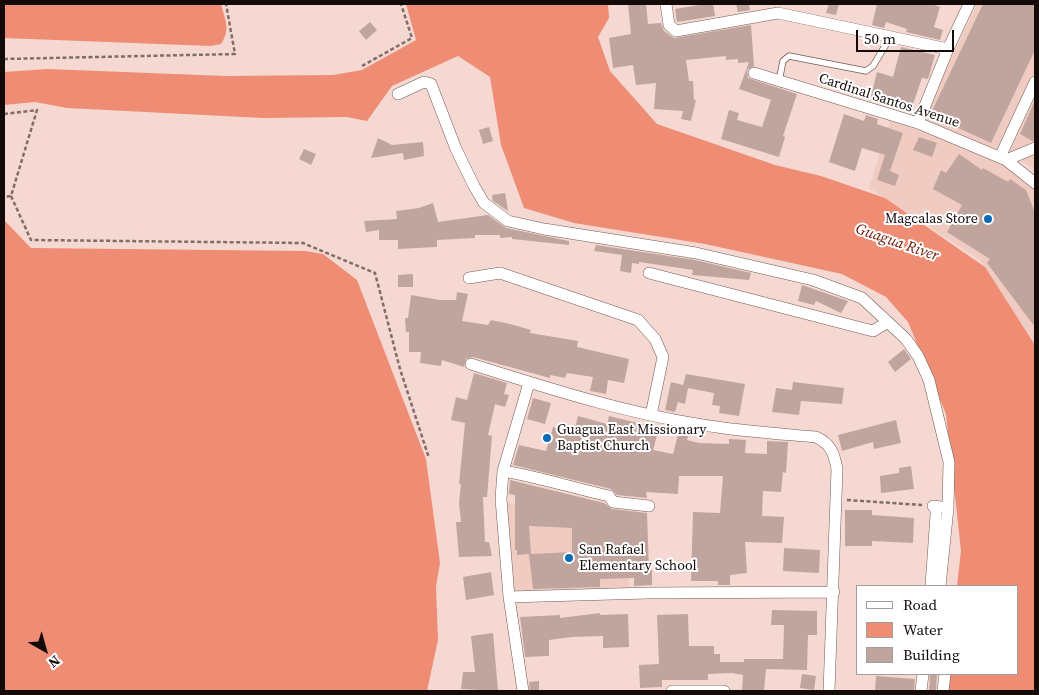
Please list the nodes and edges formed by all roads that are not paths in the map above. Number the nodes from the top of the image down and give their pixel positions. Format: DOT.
graph roads {
  1 [pos="666,4"];
  2 [pos="955,4"];
  3 [pos="968,6"];
  4 [pos="777,8"];
  5 [pos="891,36"];
  6 [pos="948,49"];
  7 [pos="754,74"];
  8 [pos="779,81"];
  9 [pos="1035,82"];
  10 [pos="398,94"];
  11 [pos="918,123"];
  12 [pos="1035,148"];
  13 [pos="1003,158"];
  14 [pos="1035,183"];
  15 [pos="649,273"];
  16 [pos="468,278"];
  17 [pos="888,322"];
  18 [pos="471,364"];
  19 [pos="529,383"];
  20 [pos="651,415"];
  21 [pos="503,471"];
  22 [pos="649,506"];
  23 [pos="948,508"];
  24 [pos="931,585"];
  25 [pos="940,585"];
  26 [pos="834,592"];
  27 [pos="509,597"];
  28 [pos="923,675"];
  29 [pos="945,675"];
  30 [pos="523,691"];
  31 [pos="672,691"];
  32 [pos="724,691"];
  33 [pos="829,691"];
  34 [pos="921,691"];
  35 [pos="943,691"];
  1 -- 4 [label="street"];
  2 -- 3 [label="street"];
  3 -- 6 [label="street"];
  4 -- 5 [label="street"];
  5 -- 6 [label="street"];
  5 -- 8 [label="lane"];
  6 -- 11 [label="street"];
  7 -- 8 [label="street, Cardinal Santos Avenue"];
  8 -- 11 [label="street, Cardinal Santos Avenue"];
  9 -- 13 [label="street"];
  10 -- 17 [label="street"];
  11 -- 13 [label="street, Cardinal Santos Avenue"];
  12 -- 13 [label="street"];
  13 -- 14 [label="street, Cardinal Santos Avenue"];
  15 -- 17 [label="street"];
  16 -- 20 [label="street"];
  17 -- 23 [label="street"];
  18 -- 19 [label="street"];
  19 -- 20 [label="street"];
  19 -- 21 [label="street"];
  20 -- 26 [label="street"];
  21 -- 22 [label="street"];
  21 -- 27 [label="street"];
  23 -- 24 [label="street"];
  23 -- 25 [label="street"];
  26 -- 27 [label="street"];
  26 -- 33 [label="street"];
  27 -- 30 [label="street"];
  28 -- 34 [label="street"];
  29 -- 35 [label="street"];
  31 -- 32 [label="street"];
}
